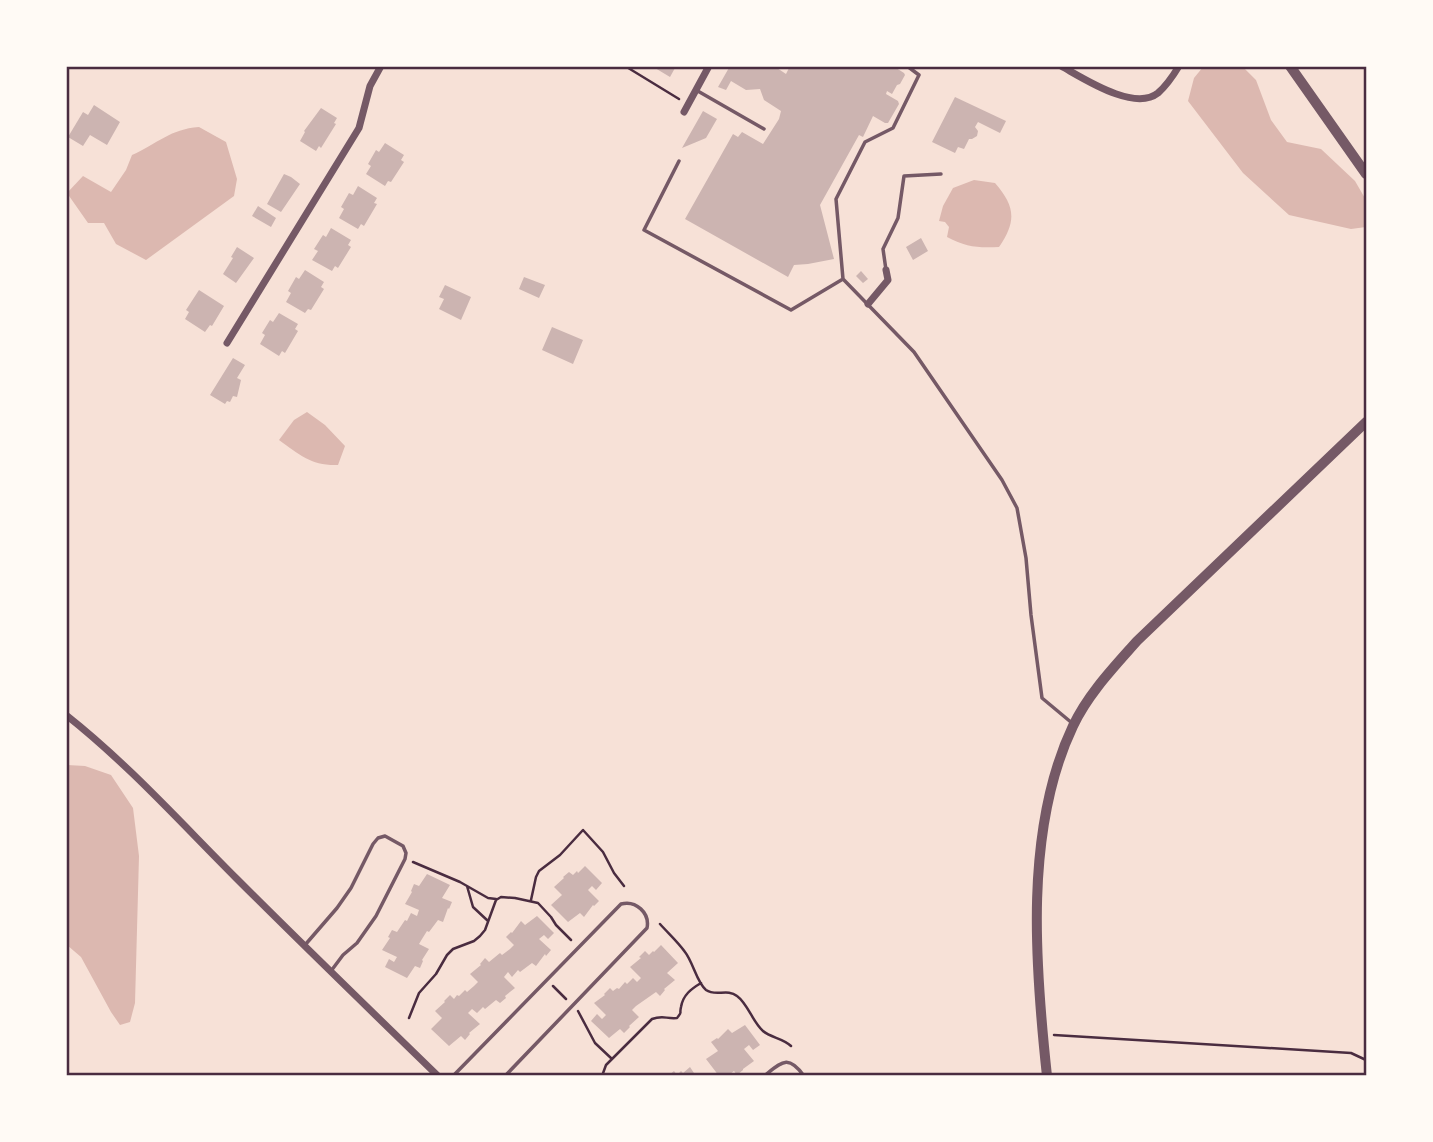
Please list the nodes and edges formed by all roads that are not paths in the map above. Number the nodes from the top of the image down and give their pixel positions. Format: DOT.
graph roads {
  1 [pos="382,66"];
  2 [pos="709,66"];
  3 [pos="907,66"];
  4 [pos="1061,66"];
  5 [pos="1178,66"];
  6 [pos="1290,66"];
  7 [pos="696,90"];
  8 [pos="686,108"];
  9 [pos="764,129"];
  10 [pos="679,161"];
  11 [pos="941,174"];
  12 [pos="1367,174"];
  13 [pos="886,270"];
  14 [pos="843,279"];
  15 [pos="868,303"];
  16 [pos="227,343"];
  17 [pos="1367,422"];
  18 [pos="66,715"];
  19 [pos="1074,724"];
  20 [pos="305,945"];
  21 [pos="331,971"];
  22 [pos="438,1076"];
  23 [pos="453,1076"];
  24 [pos="505,1076"];
  25 [pos="764,1076"];
  26 [pos="804,1076"];
  27 [pos="1047,1076"];
  1 -- 16 [label="street"];
  2 -- 7 [label="street"];
  3 -- 14 [label="lane"];
  4 -- 5 [label="street"];
  6 -- 12 [label="street"];
  7 -- 8 [label="street"];
  7 -- 9 [label="lane"];
  10 -- 14 [label="lane"];
  11 -- 13 [label="lane"];
  13 -- 15 [label="street"];
  14 -- 15 [label="lane"];
  15 -- 19 [label="lane"];
  17 -- 19 [label="street"];
  18 -- 20 [label="street"];
  19 -- 27 [label="street"];
  20 -- 21 [label="street"];
  20 -- 21 [label="lane"];
  21 -- 22 [label="street"];
  23 -- 24 [label="lane"];
  25 -- 26 [label="lane"];
}
